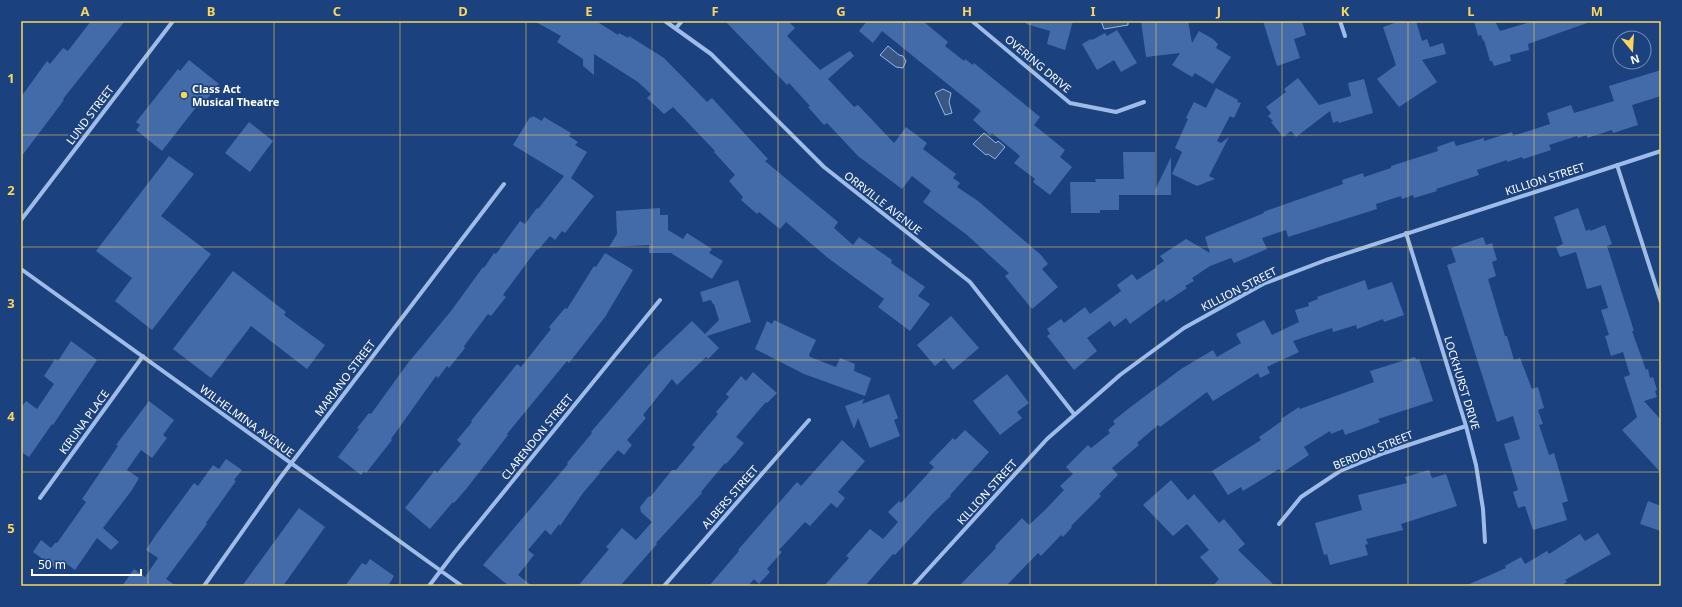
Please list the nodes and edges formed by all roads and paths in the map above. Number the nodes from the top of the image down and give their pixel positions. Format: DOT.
graph roads {
  1 [pos="173,21"];
  2 [pos="665,21"];
  3 [pos="682,21"];
  4 [pos="972,21"];
  5 [pos="1340,21"];
  6 [pos="676,28"];
  7 [pos="1345,36"];
  8 [pos="1144,102"];
  9 [pos="1661,151"];
  10 [pos="1617,165"];
  11 [pos="504,184"];
  12 [pos="21,220"];
  13 [pos="1406,233"];
  14 [pos="21,269"];
  15 [pos="660,300"];
  16 [pos="1661,302"];
  17 [pos="143,356"];
  18 [pos="1074,414"];
  19 [pos="809,420"];
  20 [pos="1466,426"];
  21 [pos="290,464"];
  22 [pos="40,498"];
  23 [pos="1279,524"];
  24 [pos="1485,542"];
  25 [pos="440,571"];
  26 [pos="204,586"];
  27 [pos="429,586"];
  28 [pos="462,586"];
  29 [pos="664,586"];
  30 [pos="913,586"];
  1 -- 12 [label="street, LUND STREET"];
  2 -- 6 [label="street, ORRVILLE AVENUE"];
  3 -- 6 [label="street"];
  4 -- 8 [label="street, OVERING DRIVE"];
  5 -- 7 [label="street"];
  6 -- 18 [label="street, ORRVILLE AVENUE"];
  9 -- 10 [label="street, KILLION STREET"];
  10 -- 13 [label="street, KILLION STREET"];
  10 -- 16 [label="street"];
  11 -- 21 [label="street, MARIANO STREET"];
  13 -- 18 [label="street, KILLION STREET"];
  13 -- 20 [label="street, LOCKHURST DRIVE"];
  14 -- 17 [label="street, WILHELMINA AVENUE"];
  15 -- 25 [label="street, CLARENDON STREET"];
  17 -- 21 [label="street, WILHELMINA AVENUE"];
  17 -- 22 [label="street, KIRUNA PLACE"];
  18 -- 30 [label="street, KILLION STREET"];
  19 -- 29 [label="street, ALBERS STREET"];
  20 -- 23 [label="street, BERDON STREET"];
  20 -- 24 [label="street, LOCKHURST DRIVE"];
  21 -- 25 [label="street, WILHELMINA AVENUE"];
  21 -- 26 [label="street, MARIANO STREET"];
  25 -- 27 [label="street, CLARENDON STREET"];
  25 -- 28 [label="street, WILHELMINA AVENUE"];
}
